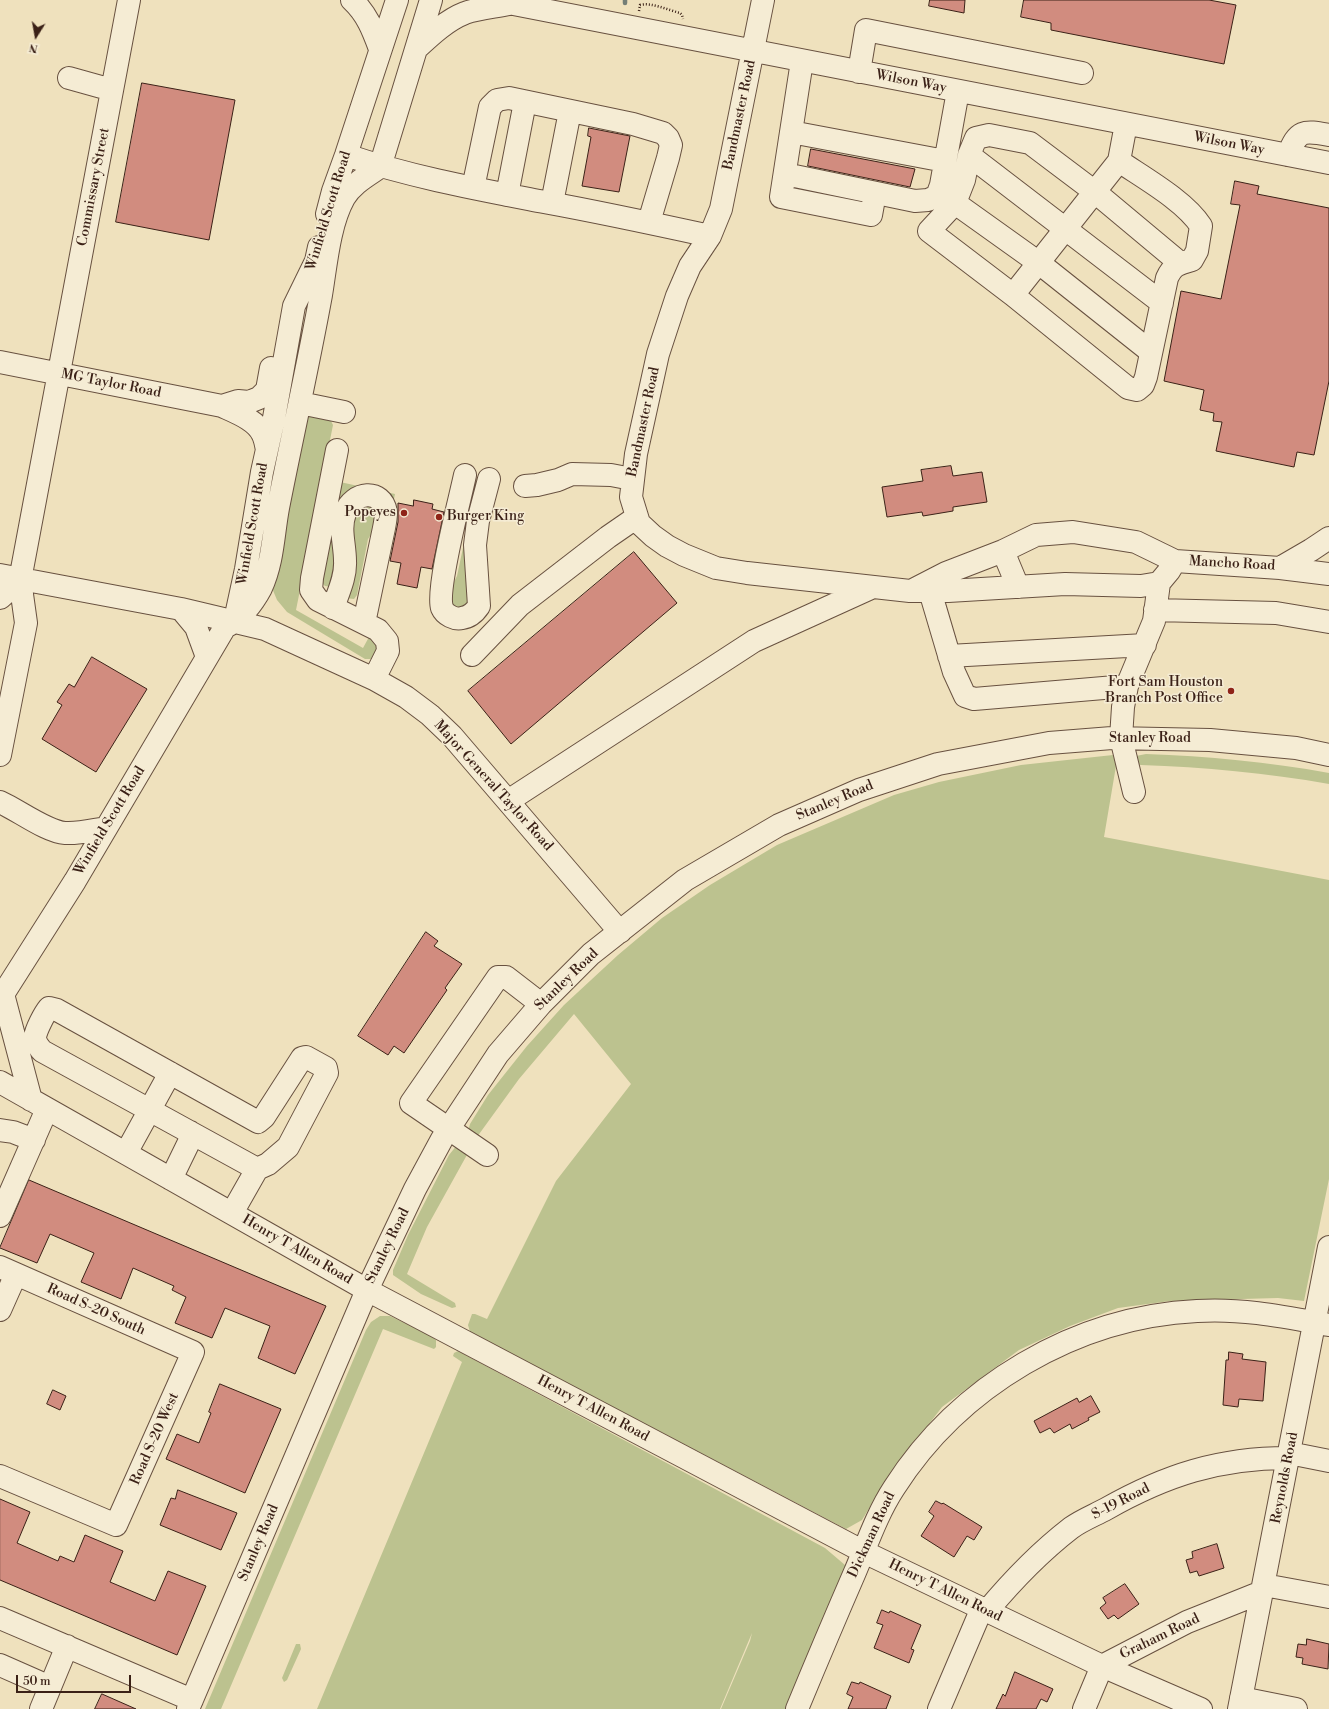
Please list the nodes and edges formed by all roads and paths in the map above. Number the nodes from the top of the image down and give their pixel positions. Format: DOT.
graph roads {
  1 [pos="129,0"];
  2 [pos="352,0"];
  3 [pos="397,0"];
  4 [pos="431,0"];
  5 [pos="763,0"];
  6 [pos="503,1"];
  7 [pos="638,13"];
  8 [pos="684,23"];
  9 [pos="417,48"];
  10 [pos="380,49"];
  11 [pos="753,52"];
  12 [pos="802,61"];
  13 [pos="859,72"];
  14 [pos="1082,73"];
  15 [pos="69,78"];
  16 [pos="112,90"];
  17 [pos="958,91"];
  18 [pos="525,102"];
  19 [pos="570,111"];
  20 [pos="1126,124"];
  21 [pos="791,132"];
  22 [pos="1329,135"];
  23 [pos="346,155"];
  24 [pos="969,155"];
  25 [pos="1288,155"];
  26 [pos="945,161"];
  27 [pos="1119,161"];
  28 [pos="1329,163"];
  29 [pos="380,167"];
  30 [pos="473,188"];
  31 [pos="1095,192"];
  32 [pos="507,195"];
  33 [pos="552,203"];
  34 [pos="955,203"];
  35 [pos="649,222"];
  36 [pos="1066,229"];
  37 [pos="710,236"];
  38 [pos="1039,263"];
  39 [pos="1180,263"];
  40 [pos="1013,295"];
  41 [pos="1162,303"];
  42 [pos="294,306"];
  43 [pos="1151,352"];
  44 [pos="0,362"];
  45 [pos="59,374"];
  46 [pos="300,403"];
  47 [pos="222,406"];
  48 [pos="344,412"];
  49 [pos="267,450"];
  50 [pos="337,450"];
  51 [pos="465,475"];
  52 [pos="489,479"];
  53 [pos="632,479"];
  54 [pos="525,486"];
  55 [pos="637,517"];
  56 [pos="1329,538"];
  57 [pos="1003,551"];
  58 [pos="1175,561"];
  59 [pos="1280,568"];
  60 [pos="1329,574"];
  61 [pos="10,578"];
  62 [pos="1159,583"];
  63 [pos="873,587"];
  64 [pos="1018,587"];
  65 [pos="920,591"];
  66 [pos="0,598"];
  67 [pos="333,608"];
  68 [pos="181,609"];
  69 [pos="1155,610"];
  70 [pos="1329,622"];
  71 [pos="234,623"];
  72 [pos="364,623"];
  73 [pos="1145,645"];
  74 [pos="472,655"];
  75 [pos="949,656"];
  76 [pos="207,657"];
  77 [pos="374,679"];
  78 [pos="1127,686"];
  79 [pos="1121,738"];
  80 [pos="0,755"];
  81 [pos="1329,755"];
  82 [pos="1134,792"];
  83 [pos="508,801"];
  84 [pos="0,802"];
  85 [pos="106,828"];
  86 [pos="620,932"];
  87 [pos="2,996"];
  88 [pos="541,1004"];
  89 [pos="170,1073"];
  90 [pos="0,1082"];
  91 [pos="39,1104"];
  92 [pos="150,1111"];
  93 [pos="450,1129"];
  94 [pos="0,1130"];
  95 [pos="190,1132"];
  96 [pos="34,1140"];
  97 [pos="126,1153"];
  98 [pos="487,1155"];
  99 [pos="257,1169"];
  100 [pos="171,1179"];
  101 [pos="232,1213"];
  102 [pos="0,1216"];
  103 [pos="1329,1248"];
  104 [pos="8,1270"];
  105 [pos="367,1290"];
  106 [pos="0,1310"];
  107 [pos="1322,1324"];
  108 [pos="193,1352"];
  109 [pos="1289,1456"];
  110 [pos="1329,1461"];
  111 [pos="0,1476"];
  112 [pos="864,1552"];
  113 [pos="1263,1588"];
  114 [pos="1329,1597"];
  115 [pos="984,1610"];
  116 [pos="0,1618"];
  117 [pos="67,1646"];
  118 [pos="0,1665"];
  119 [pos="1102,1666"];
  120 [pos="50,1687"];
  121 [pos="190,1704"];
  122 [pos="1240,1704"];
  123 [pos="41,1709"];
  124 [pos="797,1709"];
  125 [pos="939,1709"];
  126 [pos="1084,1709"];
  127 [pos="1201,1709"];
  128 [pos="1296,1709"];
  1 -- 16 [label="street, Commissary Street"];
  2 -- 10 [label="street"];
  3 -- 10 [label="street, Winfield Scott Road"];
  4 -- 9 [label="street"];
  5 -- 11 [label="street, Bandmaster Road"];
  6 -- 9 [label="street"];
  6 -- 11 [label="street, Wilson Way"];
  7 -- 8 [label="path"];
  9 -- 29 [label="street"];
  10 -- 23 [label="street, Winfield Scott Road"];
  11 -- 12 [label="street, Wilson Way"];
  11 -- 37 [label="street, Bandmaster Road"];
  12 -- 13 [label="street, Wilson Way"];
  12 -- 21 [label="street"];
  13 -- 14 [label="street"];
  13 -- 17 [label="street, Wilson Way"];
  15 -- 16 [label="street"];
  16 -- 45 [label="street, Commissary Street"];
  17 -- 20 [label="street, Wilson Way"];
  17 -- 26 [label="street"];
  18 -- 19 [label="street"];
  18 -- 30 [label="street"];
  18 -- 32 [label="street"];
  19 -- 33 [label="street"];
  19 -- 35 [label="street"];
  20 -- 25 [label="street, Wilson Way"];
  20 -- 27 [label="street"];
  21 -- 26 [label="street"];
  21 -- 26 [label="street"];
  22 -- 25 [label="street"];
  23 -- 29 [label="street"];
  23 -- 42 [label="street, Winfield Scott Road"];
  24 -- 31 [label="street"];
  24 -- 34 [label="street"];
  24 -- 36 [label="street"];
  25 -- 28 [label="street, Wilson Way"];
  27 -- 31 [label="street"];
  27 -- 39 [label="street"];
  29 -- 30 [label="street"];
  29 -- 46 [label="street"];
  30 -- 32 [label="street"];
  31 -- 36 [label="street"];
  31 -- 39 [label="street"];
  32 -- 33 [label="street"];
  33 -- 35 [label="street"];
  34 -- 38 [label="street"];
  34 -- 40 [label="street"];
  35 -- 37 [label="street"];
  36 -- 38 [label="street"];
  36 -- 41 [label="street"];
  37 -- 53 [label="street, Bandmaster Road"];
  38 -- 40 [label="street"];
  38 -- 43 [label="street"];
  39 -- 41 [label="street"];
  40 -- 43 [label="street"];
  41 -- 43 [label="street"];
  42 -- 47 [label="street"];
  42 -- 49 [label="street, Winfield Scott Road"];
  44 -- 45 [label="street, MG Taylor Road"];
  45 -- 47 [label="street, MG Taylor Road"];
  45 -- 61 [label="street, Commissary Street"];
  46 -- 48 [label="street"];
  46 -- 71 [label="street"];
  47 -- 49 [label="street"];
  49 -- 71 [label="street, Winfield Scott Road"];
  50 -- 67 [label="street"];
  51 -- 52 [label="street"];
  53 -- 54 [label="street"];
  53 -- 55 [label="street, Bandmaster Road"];
  55 -- 63 [label="street, Bandmaster Road"];
  55 -- 74 [label="street"];
  56 -- 59 [label="street, Mancho Road"];
  57 -- 58 [label="street"];
  57 -- 64 [label="street"];
  57 -- 65 [label="street"];
  58 -- 59 [label="street, Mancho Road"];
  58 -- 62 [label="street"];
  59 -- 60 [label="street"];
  61 -- 66 [label="street"];
  61 -- 68 [label="street, Major General Taylor Road"];
  61 -- 80 [label="street, Commissary Street"];
  62 -- 64 [label="street, Bandmaster Road"];
  62 -- 69 [label="street"];
  63 -- 65 [label="street, Bandmaster Road"];
  63 -- 83 [label="street"];
  64 -- 65 [label="street, Bandmaster Road"];
  65 -- 75 [label="street"];
  67 -- 72 [label="street"];
  67 -- 72 [label="street"];
  68 -- 71 [label="street, Major General Taylor Road"];
  68 -- 76 [label="street"];
  69 -- 70 [label="street"];
  69 -- 73 [label="street"];
  71 -- 76 [label="street, Winfield Scott Road"];
  71 -- 77 [label="street, Major General Taylor Road"];
  72 -- 77 [label="street"];
  73 -- 75 [label="street"];
  73 -- 78 [label="street"];
  75 -- 78 [label="street"];
  76 -- 85 [label="street, Winfield Scott Road"];
  77 -- 83 [label="street, Major General Taylor Road"];
  78 -- 79 [label="street"];
  79 -- 81 [label="street, Stanley Road"];
  79 -- 82 [label="street"];
  79 -- 86 [label="street, Stanley Road"];
  83 -- 86 [label="street, Major General Taylor Road"];
  84 -- 85 [label="street"];
  85 -- 87 [label="street, Winfield Scott Road"];
  86 -- 88 [label="street, Stanley Road"];
  87 -- 91 [label="street"];
  88 -- 93 [label="street, Stanley Road"];
  88 -- 93 [label="street"];
  89 -- 92 [label="street"];
  89 -- 92 [label="street"];
  89 -- 99 [label="street"];
  90 -- 91 [label="street, Henry T Allen Road"];
  91 -- 96 [label="street"];
  91 -- 97 [label="street, Henry T Allen Road"];
  92 -- 95 [label="street"];
  92 -- 97 [label="street"];
  93 -- 98 [label="street"];
  93 -- 105 [label="street, Stanley Road"];
  94 -- 96 [label="street"];
  95 -- 99 [label="street"];
  95 -- 100 [label="street"];
  96 -- 102 [label="street"];
  97 -- 100 [label="street, Henry T Allen Road"];
  99 -- 101 [label="street"];
  100 -- 101 [label="street, Henry T Allen Road"];
  101 -- 105 [label="street, Henry T Allen Road"];
  103 -- 107 [label="street, Reynolds Road"];
  104 -- 106 [label="street"];
  104 -- 108 [label="street, Road S-20 South"];
  105 -- 112 [label="street, Henry T Allen Road"];
  105 -- 121 [label="street, Stanley Road"];
  107 -- 109 [label="street, Reynolds Road"];
  107 -- 112 [label="street, Dickman Road"];
  108 -- 111 [label="street, Road S-20 West"];
  109 -- 110 [label="street, S-19 Road"];
  109 -- 113 [label="street, Reynolds Road"];
  109 -- 115 [label="street, S-19 Road"];
  112 -- 115 [label="street, Henry T Allen Road"];
  112 -- 124 [label="street, Dickman Road"];
  113 -- 114 [label="street"];
  113 -- 119 [label="street, Graham Road"];
  113 -- 122 [label="street, Reynolds Road"];
  115 -- 119 [label="street, Henry T Allen Road"];
  115 -- 125 [label="street, S-19 Road"];
  116 -- 117 [label="street"];
  117 -- 120 [label="street"];
  117 -- 121 [label="street"];
  118 -- 120 [label="street"];
  119 -- 126 [label="street"];
  119 -- 127 [label="street, Henry T Allen Road"];
  120 -- 123 [label="street"];
  122 -- 128 [label="street"];
}
